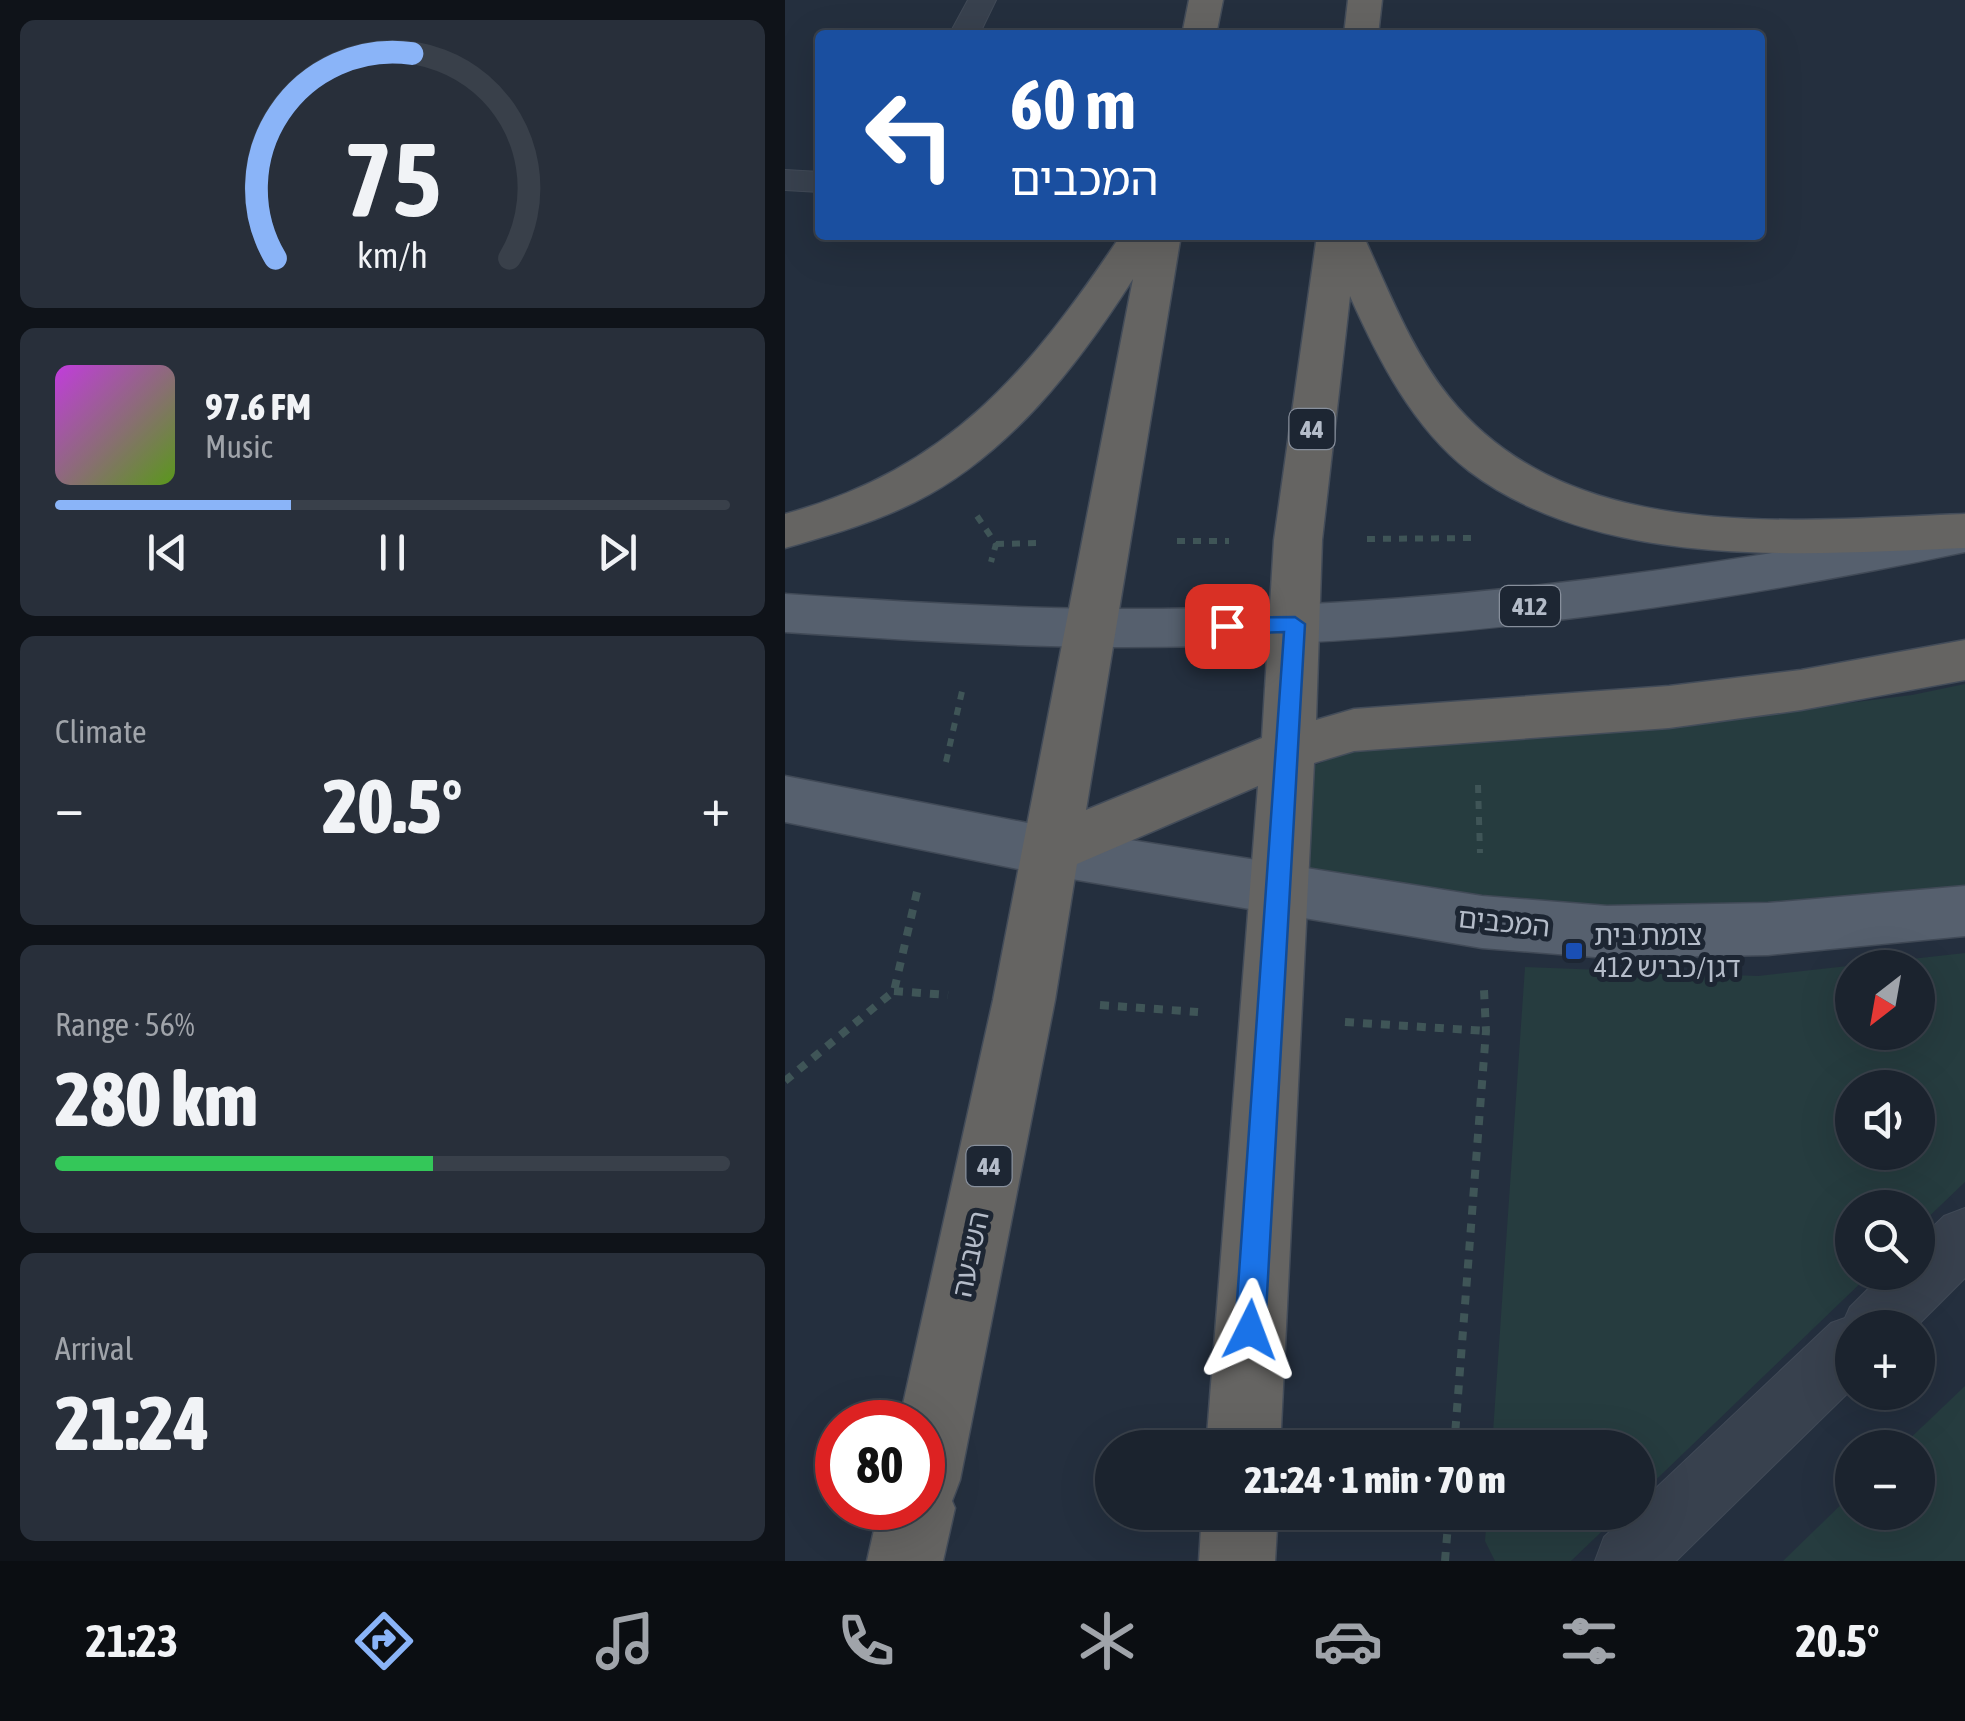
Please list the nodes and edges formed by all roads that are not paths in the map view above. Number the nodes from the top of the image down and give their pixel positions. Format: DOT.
graph roads {
  1 [pos="982,0"];
  2 [pos="1205,0"];
  3 [pos="1365,0"];
  4 [pos="967,30"];
  5 [pos="1200,30"];
  6 [pos="1362,30"];
  7 [pos="785,180"];
  8 [pos="815,182"];
  9 [pos="1138,240"];
  10 [pos="1160,240"];
  11 [pos="1340,240"];
  12 [pos="1343,240"];
  13 [pos="785,531"];
  14 [pos="1965,533"];
  15 [pos="785,613"];
  16 [pos="1295,624"];
  17 [pos="1090,628"];
  18 [pos="1965,660"];
  19 [pos="1289,750"];
  20 [pos="785,799"];
  21 [pos="1048,851"];
  22 [pos="1279,891"];
  23 [pos="1965,911"];
  24 [pos="1965,1236"];
  25 [pos="1889,1310"];
  26 [pos="1835,1362"];
  27 [pos="940,1400"];
  28 [pos="1244,1430"];
  29 [pos="912,1530"];
  30 [pos="1238,1530"];
  31 [pos="905,1561"];
  32 [pos="1237,1561"];
  33 [pos="1628,1561"];
  1 -- 4 [label="lane"];
  2 -- 5 [label="highway"];
  3 -- 6 [label="highway"];
  7 -- 8 [label="lane"];
  9 -- 13 [label="highway"];
  10 -- 17 [label="highway, 44"];
  11 -- 16 [label="highway, 44"];
  12 -- 14 [label="highway"];
  14 -- 16 [label="main road, 412"];
  15 -- 17 [label="main road, 412"];
  16 -- 17 [label="main road, 412"];
  16 -- 19 [label="highway, 44"];
  17 -- 21 [label="highway, 44"];
  18 -- 19 [label="highway"];
  19 -- 21 [label="highway"];
  19 -- 22 [label="highway, 44"];
  20 -- 21 [label="main road, המכבים"];
  21 -- 22 [label="main road, המכבים"];
  21 -- 27 [label="highway, השבעה / 44"];
  22 -- 23 [label="main road, המכבים"];
  22 -- 28 [label="highway, 44"];
  24 -- 25 [label="lane"];
  26 -- 33 [label="lane"];
  29 -- 31 [label="highway"];
  30 -- 32 [label="highway"];
}
